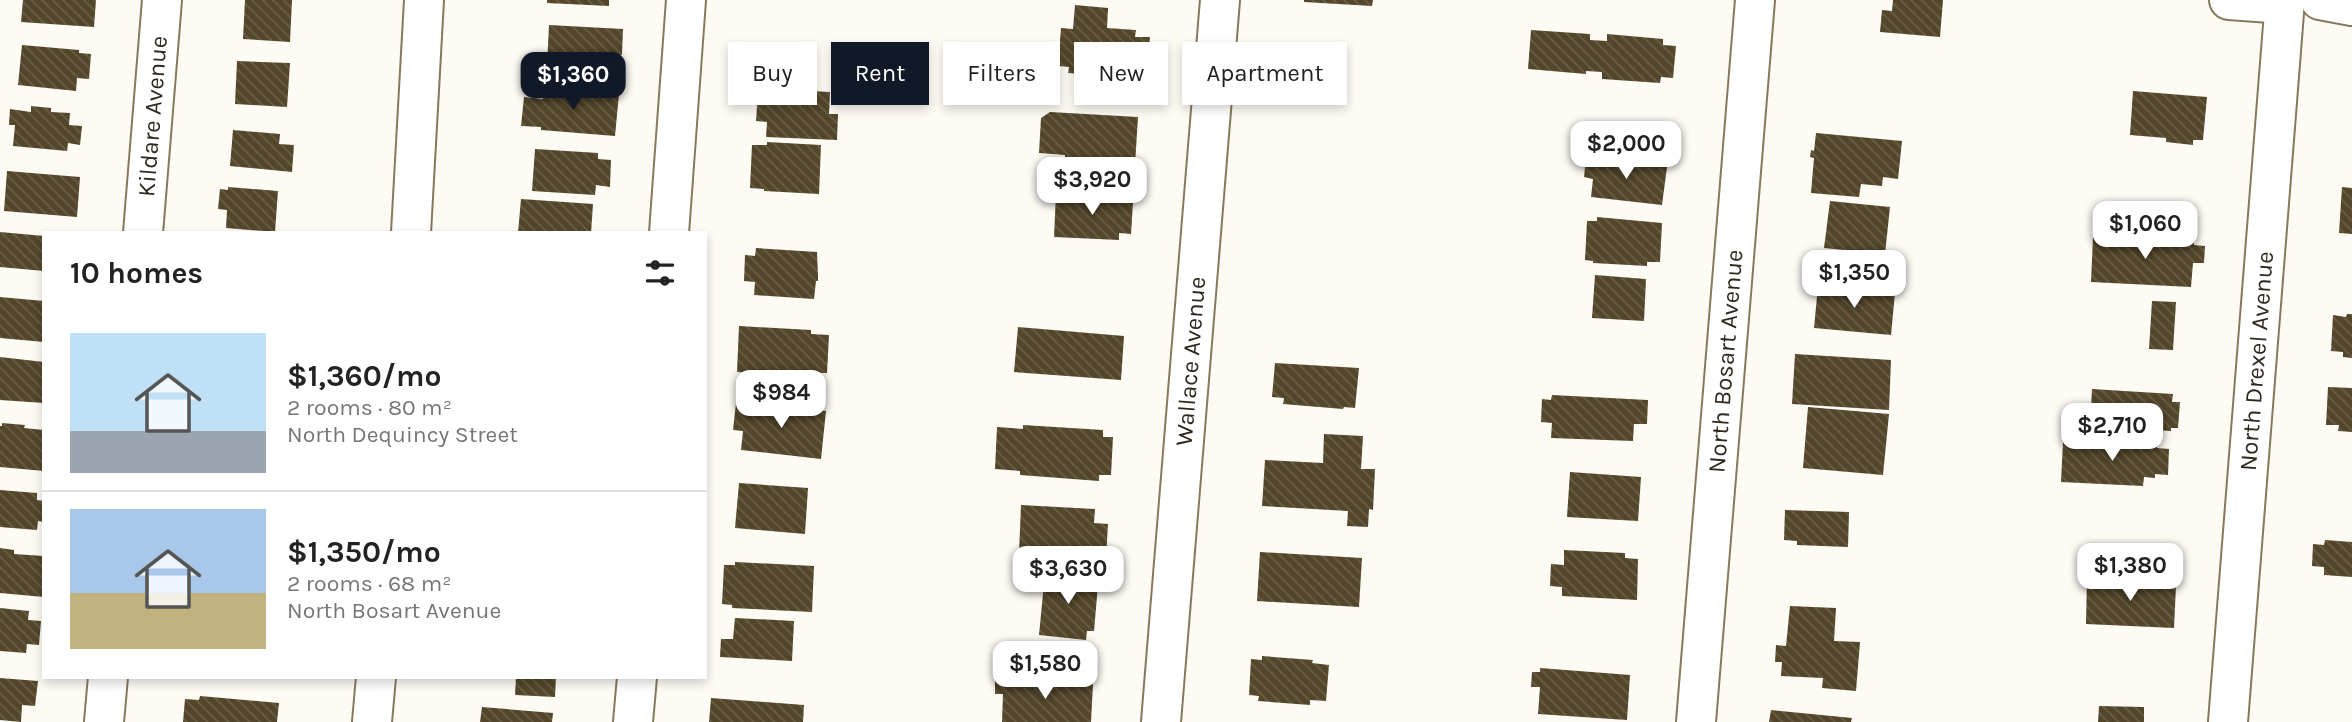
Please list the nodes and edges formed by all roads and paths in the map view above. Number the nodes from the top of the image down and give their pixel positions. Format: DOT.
graph roads {
  1 [pos="162,0"];
  2 [pos="425,0"];
  3 [pos="686,0"];
  4 [pos="1220,0"];
  5 [pos="1755,0"];
  6 [pos="2229,0"];
  7 [pos="2296,1"];
  8 [pos="2352,6"];
  9 [pos="143,231"];
  10 [pos="411,231"];
  11 [pos="669,231"];
  12 [pos="108,679"];
  13 [pos="376,679"];
  14 [pos="637,679"];
  15 [pos="104,722"];
  16 [pos="372,722"];
  17 [pos="634,722"];
  18 [pos="1161,722"];
  19 [pos="1696,722"];
  20 [pos="2228,722"];
  1 -- 9 [label="street, Kildare Avenue"];
  2 -- 10 [label="street"];
  3 -- 11 [label="street"];
  4 -- 18 [label="street, Wallace Avenue"];
  5 -- 19 [label="street, North Bosart Avenue"];
  6 -- 7 [label="street"];
  7 -- 8 [label="street"];
  7 -- 20 [label="street, North Drexel Avenue"];
  12 -- 15 [label="street"];
  13 -- 16 [label="street"];
  14 -- 17 [label="street"];
}
